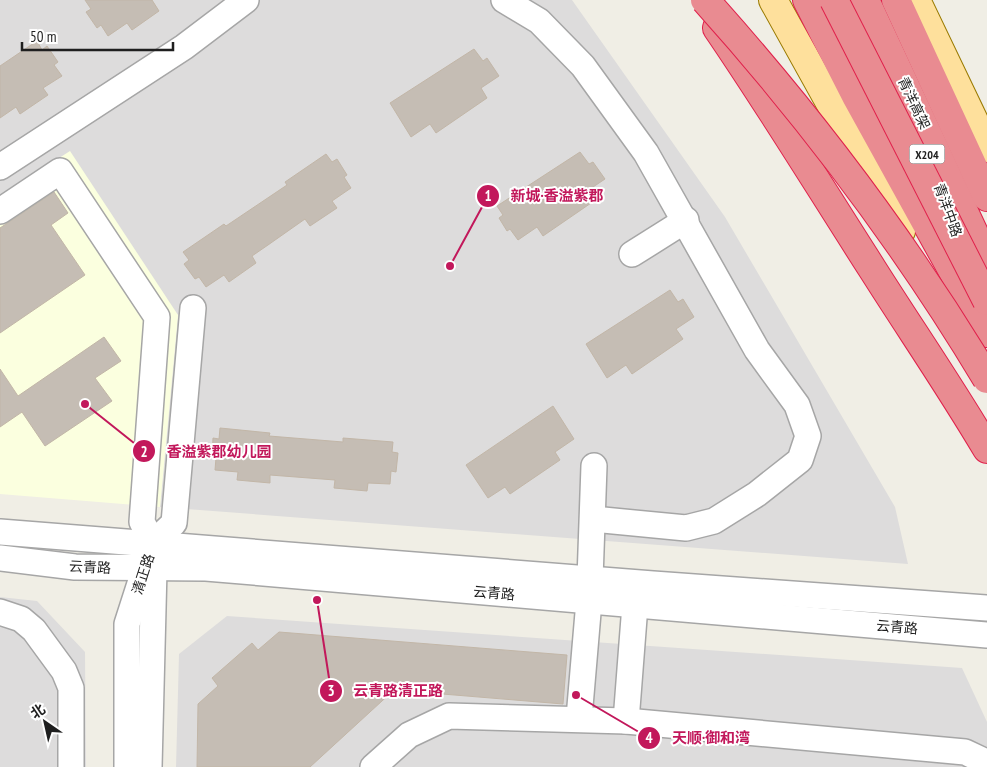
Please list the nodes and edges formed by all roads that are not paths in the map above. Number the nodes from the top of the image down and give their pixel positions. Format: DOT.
graph roads {
  1 [pos="246,0"];
  2 [pos="504,0"];
  3 [pos="698,0"];
  4 [pos="705,0"];
  5 [pos="773,0"];
  6 [pos="807,0"];
  7 [pos="834,0"];
  8 [pos="854,0"];
  9 [pos="866,0"];
  10 [pos="896,0"];
  11 [pos="903,0"];
  12 [pos="916,0"];
  13 [pos="948,111"];
  14 [pos="987,148"];
  15 [pos="0,167"];
  16 [pos="987,197"];
  17 [pos="0,211"];
  18 [pos="686,220"];
  19 [pos="632,254"];
  20 [pos="987,261"];
  21 [pos="987,301"];
  22 [pos="193,308"];
  23 [pos="987,314"];
  24 [pos="987,333"];
  25 [pos="982,376"];
  26 [pos="987,396"];
  27 [pos="987,449"];
  28 [pos="594,466"];
  29 [pos="593,519"];
  30 [pos="0,532"];
  31 [pos="153,543"];
  32 [pos="0,558"];
  33 [pos="149,569"];
  34 [pos="590,590"];
  35 [pos="635,605"];
  36 [pos="987,608"];
  37 [pos="0,612"];
  38 [pos="987,635"];
  39 [pos="579,718"];
  40 [pos="626,721"];
  41 [pos="71,767"];
  42 [pos="126,767"];
  43 [pos="149,767"];
  44 [pos="373,767"];
  45 [pos="986,767"];
  1 -- 15 [label="street"];
  2 -- 18 [label="street"];
  3 -- 27 [label="highway"];
  4 -- 25 [label="highway, bridge"];
  5 -- 25 [label="main road"];
  6 -- 24 [label="highway"];
  7 -- 21 [label="highway, bridge"];
  8 -- 23 [label="main road, 青洋中路 / X204"];
  9 -- 20 [label="highway, 青洋高架"];
  10 -- 13 [label="highway, 青洋高架"];
  11 -- 13 [label="highway"];
  12 -- 14 [label="main road"];
  13 -- 16 [label="highway, 青洋高架"];
  17 -- 31 [label="street"];
  18 -- 19 [label="street"];
  18 -- 29 [label="street"];
  22 -- 31 [label="street"];
  25 -- 26 [label="main road"];
  28 -- 29 [label="street"];
  29 -- 34 [label="street"];
  30 -- 31 [label="street, 云青路"];
  31 -- 33 [label="street, 清正路"];
  31 -- 34 [label="street, 云青路"];
  32 -- 33 [label="street, 云青路"];
  33 -- 34 [label="street, 云青路"];
  33 -- 42 [label="street, 清正路"];
  33 -- 43 [label="street, 清正路"];
  34 -- 35 [label="street, 云青路"];
  34 -- 36 [label="street, 云青路"];
  34 -- 39 [label="street"];
  35 -- 38 [label="street, 云青路"];
  35 -- 40 [label="street"];
  37 -- 41 [label="street"];
  39 -- 40 [label="street"];
  39 -- 44 [label="street"];
  40 -- 45 [label="street"];
}
